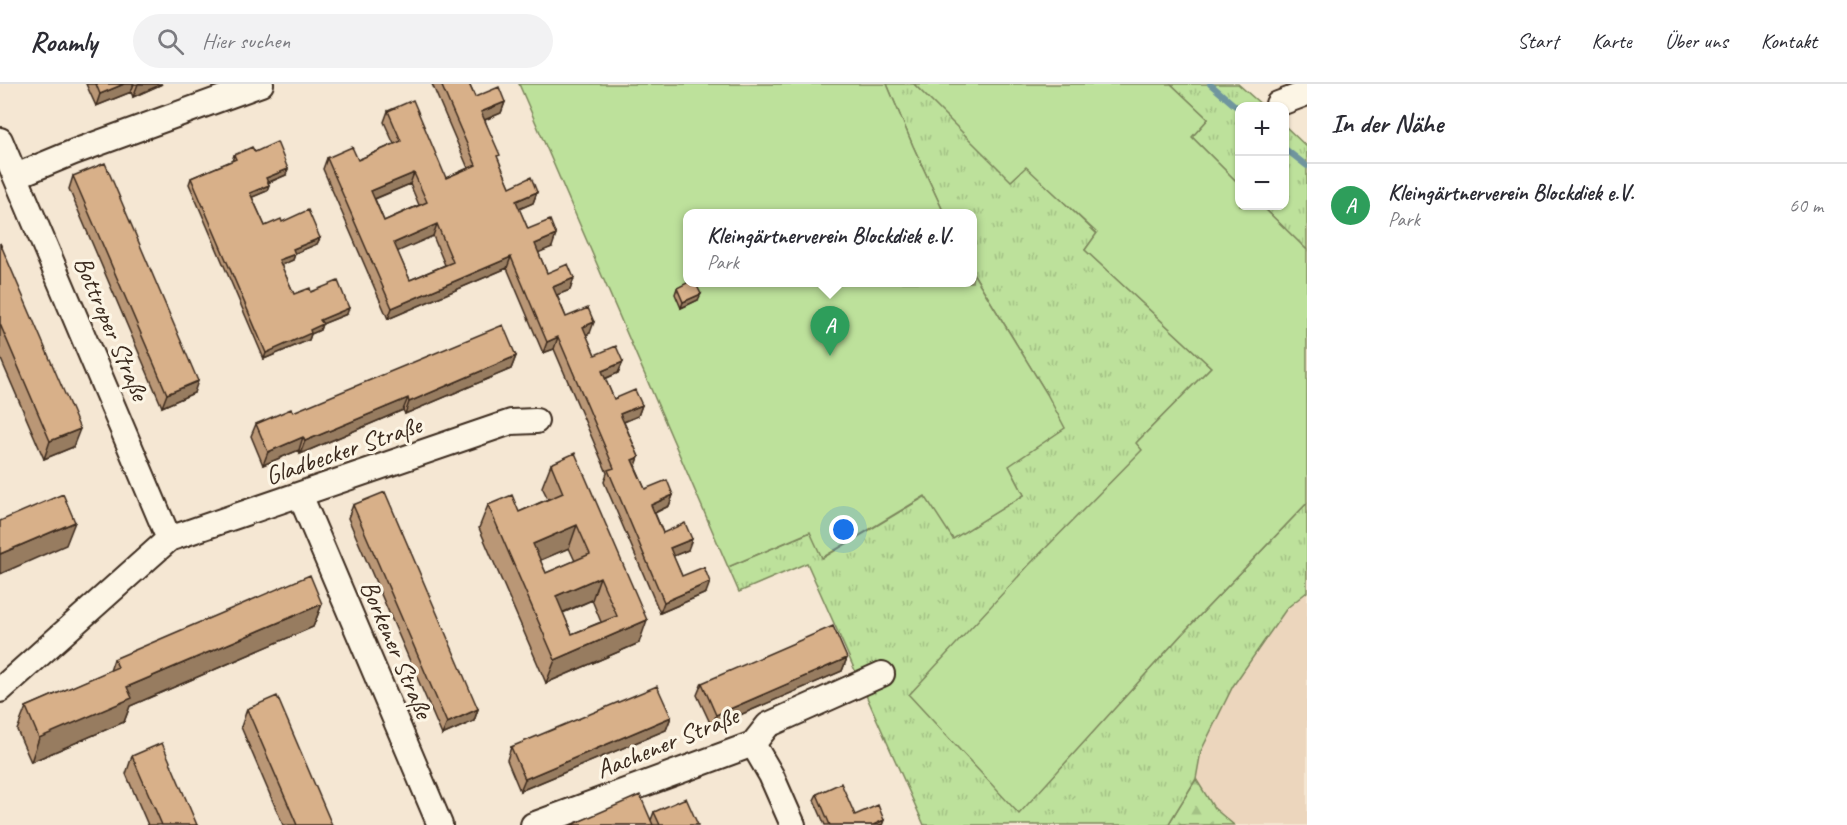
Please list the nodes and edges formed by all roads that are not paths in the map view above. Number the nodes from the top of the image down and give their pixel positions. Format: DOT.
graph roads {
  1 [pos="261,84"];
  2 [pos="1307,93"];
  3 [pos="1283,102"];
  4 [pos="0,140"];
  5 [pos="16,176"];
  6 [pos="536,421"];
  7 [pos="300,495"];
  8 [pos="169,539"];
  9 [pos="882,674"];
  10 [pos="0,690"];
  11 [pos="753,744"];
  12 [pos="440,825"];
  13 [pos="533,825"];
  14 [pos="793,825"];
  1 -- 5 [label="street"];
  2 -- 3 [label="street"];
  4 -- 5 [label="street, Bottroper Straße"];
  5 -- 8 [label="street, Bottroper Straße"];
  6 -- 7 [label="street, Gladbecker Straße"];
  7 -- 8 [label="street, Gladbecker Straße"];
  7 -- 12 [label="street, Borkener Straße"];
  8 -- 10 [label="street"];
  9 -- 11 [label="street, Aachener Straße"];
  11 -- 13 [label="street, Aachener Straße"];
  11 -- 14 [label="street"];
}
